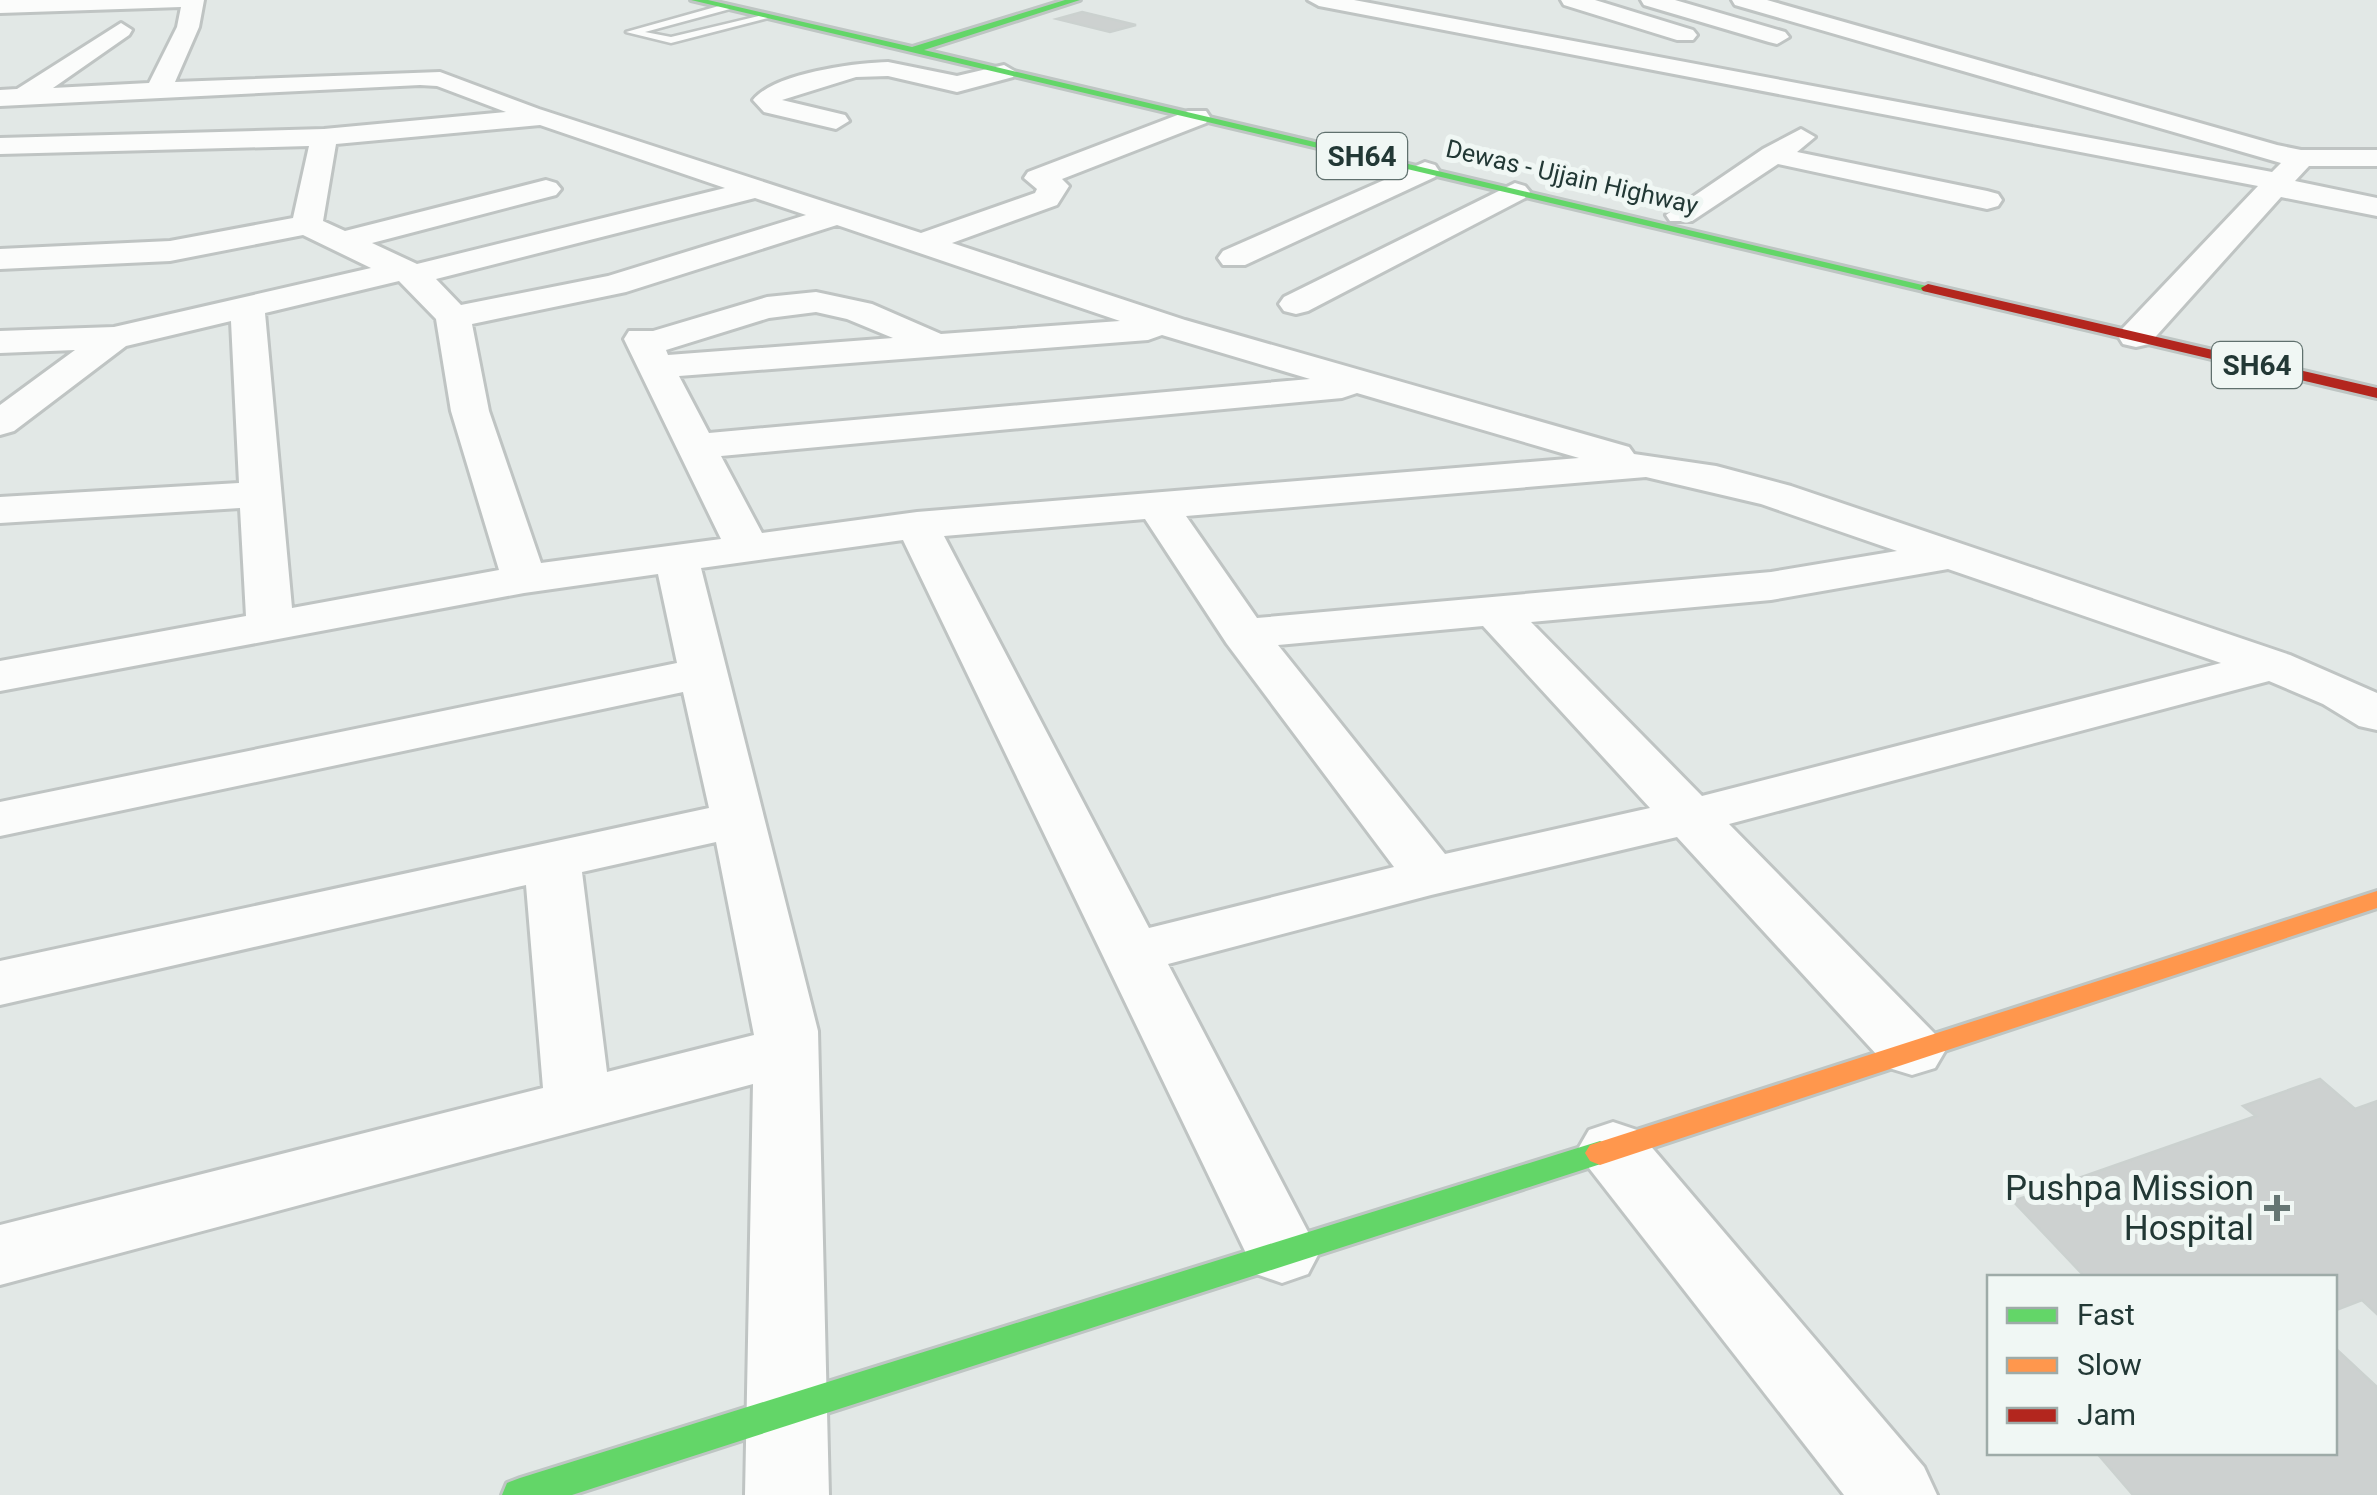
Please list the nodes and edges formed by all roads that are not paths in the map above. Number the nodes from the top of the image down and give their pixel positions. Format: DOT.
graph roads {
  1 [pos="193,0"];
  2 [pos="696,0"];
  3 [pos="1075,0"];
  4 [pos="1320,0"];
  5 [pos="1572,0"];
  6 [pos="1652,0"];
  7 [pos="1743,0"];
  8 [pos="732,4"];
  9 [pos="0,6"];
  10 [pos="767,17"];
  11 [pos="188,27"];
  12 [pos="137,29"];
  13 [pos="69,32"];
  14 [pos="1705,41"];
  15 [pos="1795,43"];
  16 [pos="921,47"];
  17 [pos="1762,59"];
  18 [pos="1004,72"];
  19 [pos="373,81"];
  20 [pos="246,89"];
  21 [pos="157,92"];
  22 [pos="11,97"];
  23 [pos="1978,99"];
  24 [pos="1846,108"];
  25 [pos="542,117"];
  26 [pos="1197,117"];
  27 [pos="836,121"];
  28 [pos="448,126"];
  29 [pos="342,135"];
  30 [pos="225,140"];
  31 [pos="0,146"];
  32 [pos="1959,149"];
  33 [pos="473,151"];
  34 [pos="1773,155"];
  35 [pos="2155,157"];
  36 [pos="2377,158"];
  37 [pos="501,170"];
  38 [pos="1425,171"];
  39 [pos="2280,183"];
  40 [pos="546,189"];
  41 [pos="755,189"];
  42 [pos="1516,192"];
  43 [pos="1987,200"];
  44 [pos="2377,207"];
  45 [pos="835,216"];
  46 [pos="1681,216"];
  47 [pos="624,221"];
  48 [pos="307,225"];
  49 [pos="340,242"];
  50 [pos="920,244"];
  51 [pos="1234,258"];
  52 [pos="5,262"];
  53 [pos="409,272"];
  54 [pos="614,284"];
  55 [pos="1296,304"];
  56 [pos="247,307"];
  57 [pos="453,317"];
  58 [pos="1173,327"];
  59 [pos="2142,329"];
  60 [pos="114,338"];
  61 [pos="0,342"];
  62 [pos="940,345"];
  63 [pos="650,356"];
  64 [pos="2377,376"];
  65 [pos="1368,384"];
  66 [pos="2377,393"];
  67 [pos="0,423"];
  68 [pos="696,446"];
  69 [pos="1646,465"];
  70 [pos="260,494"];
  71 [pos="1157,505"];
  72 [pos="0,510"];
  73 [pos="917,524"];
  74 [pos="748,546"];
  75 [pos="1951,555"];
  76 [pos="676,556"];
  77 [pos="524,579"];
  78 [pos="1496,614"];
  79 [pos="270,626"];
  80 [pos="1244,634"];
  81 [pos="2272,665"];
  82 [pos="703,673"];
  83 [pos="0,676"];
  84 [pos="2377,715"];
  85 [pos="1689,817"];
  86 [pos="739,818"];
  87 [pos="0,819"];
  88 [pos="552,860"];
  89 [pos="1430,876"];
  90 [pos="2377,898"];
  91 [pos="1131,953"];
  92 [pos="0,983"];
  93 [pos="786,1051"];
  94 [pos="1912,1051"];
  95 [pos="578,1105"];
  96 [pos="1613,1149"];
  97 [pos="1282,1254"];
  98 [pos="0,1255"];
  99 [pos="786,1411"];
  100 [pos="520,1495"];
  101 [pos="787,1495"];
  102 [pos="1896,1495"];
  1 -- 9 [label="street"];
  1 -- 11 [label="street"];
  2 -- 8 [label="main road, Dewas - Ujjain Highway / SH64"];
  3 -- 16 [label="main road"];
  4 -- 24 [label="street"];
  5 -- 14 [label="street"];
  6 -- 15 [label="street"];
  7 -- 39 [label="street"];
  8 -- 10 [label="main road, Dewas - Ujjain Highway / SH64"];
  8 -- 10 [label="lane"];
  8 -- 16 [label="main road, Dewas - Ujjain Highway / SH64"];
  10 -- 16 [label="main road, Dewas - Ujjain Highway / SH64"];
  11 -- 12 [label="street"];
  11 -- 21 [label="street"];
  12 -- 13 [label="street"];
  12 -- 22 [label="street"];
  16 -- 18 [label="main road, Dewas - Ujjain Highway / SH64"];
  16 -- 46 [label="main road, Dewas - Ujjain Highway / SH64"];
  17 -- 24 [label="street"];
  18 -- 26 [label="main road, Dewas - Ujjain Highway / SH64"];
  18 -- 27 [label="street"];
  19 -- 20 [label="street"];
  19 -- 25 [label="street"];
  19 -- 29 [label="street"];
  20 -- 21 [label="street"];
  20 -- 30 [label="street"];
  21 -- 22 [label="street"];
  23 -- 35 [label="street"];
  24 -- 34 [label="street"];
  24 -- 35 [label="street"];
  25 -- 28 [label="street"];
  25 -- 41 [label="street"];
  26 -- 38 [label="main road, Dewas - Ujjain Highway / SH64"];
  26 -- 50 [label="street"];
  28 -- 29 [label="street"];
  28 -- 33 [label="street"];
  29 -- 30 [label="street"];
  29 -- 48 [label="street"];
  30 -- 31 [label="street"];
  32 -- 39 [label="street"];
  34 -- 43 [label="street"];
  34 -- 46 [label="street"];
  35 -- 39 [label="street"];
  36 -- 39 [label="street"];
  37 -- 40 [label="street"];
  38 -- 42 [label="main road, Dewas - Ujjain Highway / SH64"];
  38 -- 51 [label="street"];
  39 -- 44 [label="street"];
  39 -- 59 [label="street"];
  40 -- 47 [label="street"];
  40 -- 49 [label="street"];
  41 -- 45 [label="street"];
  41 -- 47 [label="street"];
  42 -- 55 [label="street"];
  42 -- 59 [label="main road, Dewas - Ujjain Highway / SH64"];
  45 -- 50 [label="street"];
  45 -- 54 [label="street"];
  46 -- 59 [label="main road, Dewas - Ujjain Highway / SH64"];
  47 -- 53 [label="street"];
  48 -- 49 [label="street"];
  48 -- 52 [label="street"];
  49 -- 53 [label="street"];
  50 -- 58 [label="street"];
  53 -- 56 [label="street"];
  53 -- 57 [label="street"];
  54 -- 57 [label="street"];
  54 -- 63 [label="street"];
  56 -- 60 [label="street"];
  56 -- 70 [label="street"];
  57 -- 77 [label="street"];
  58 -- 62 [label="street"];
  58 -- 65 [label="street"];
  59 -- 64 [label="main road, Dewas - Ujjain Highway / SH64"];
  59 -- 66 [label="main road, Dewas - Ujjain Highway / SH64"];
  60 -- 61 [label="street"];
  60 -- 67 [label="street"];
  62 -- 63 [label="street"];
  62 -- 63 [label="street"];
  63 -- 68 [label="street"];
  65 -- 68 [label="street"];
  65 -- 69 [label="street"];
  68 -- 74 [label="street"];
  69 -- 71 [label="street"];
  69 -- 75 [label="street"];
  70 -- 72 [label="street"];
  70 -- 79 [label="street"];
  71 -- 73 [label="street"];
  71 -- 80 [label="street"];
  73 -- 74 [label="street"];
  73 -- 91 [label="street"];
  74 -- 76 [label="street"];
  75 -- 78 [label="street"];
  75 -- 81 [label="street"];
  76 -- 77 [label="street"];
  76 -- 82 [label="street"];
  77 -- 79 [label="street"];
  78 -- 80 [label="street"];
  78 -- 85 [label="street"];
  79 -- 83 [label="street"];
  80 -- 89 [label="street"];
  81 -- 84 [label="street"];
  81 -- 85 [label="street"];
  82 -- 86 [label="street"];
  82 -- 87 [label="street"];
  85 -- 89 [label="street"];
  85 -- 94 [label="street"];
  86 -- 88 [label="street"];
  86 -- 93 [label="street"];
  88 -- 92 [label="street"];
  88 -- 95 [label="street"];
  89 -- 91 [label="street"];
  90 -- 94 [label="main road"];
  91 -- 97 [label="street"];
  93 -- 95 [label="street"];
  93 -- 99 [label="street"];
  94 -- 96 [label="main road"];
  95 -- 98 [label="street"];
  96 -- 97 [label="main road"];
  96 -- 102 [label="street"];
  97 -- 99 [label="main road"];
  99 -- 100 [label="main road"];
  99 -- 101 [label="street"];
}
